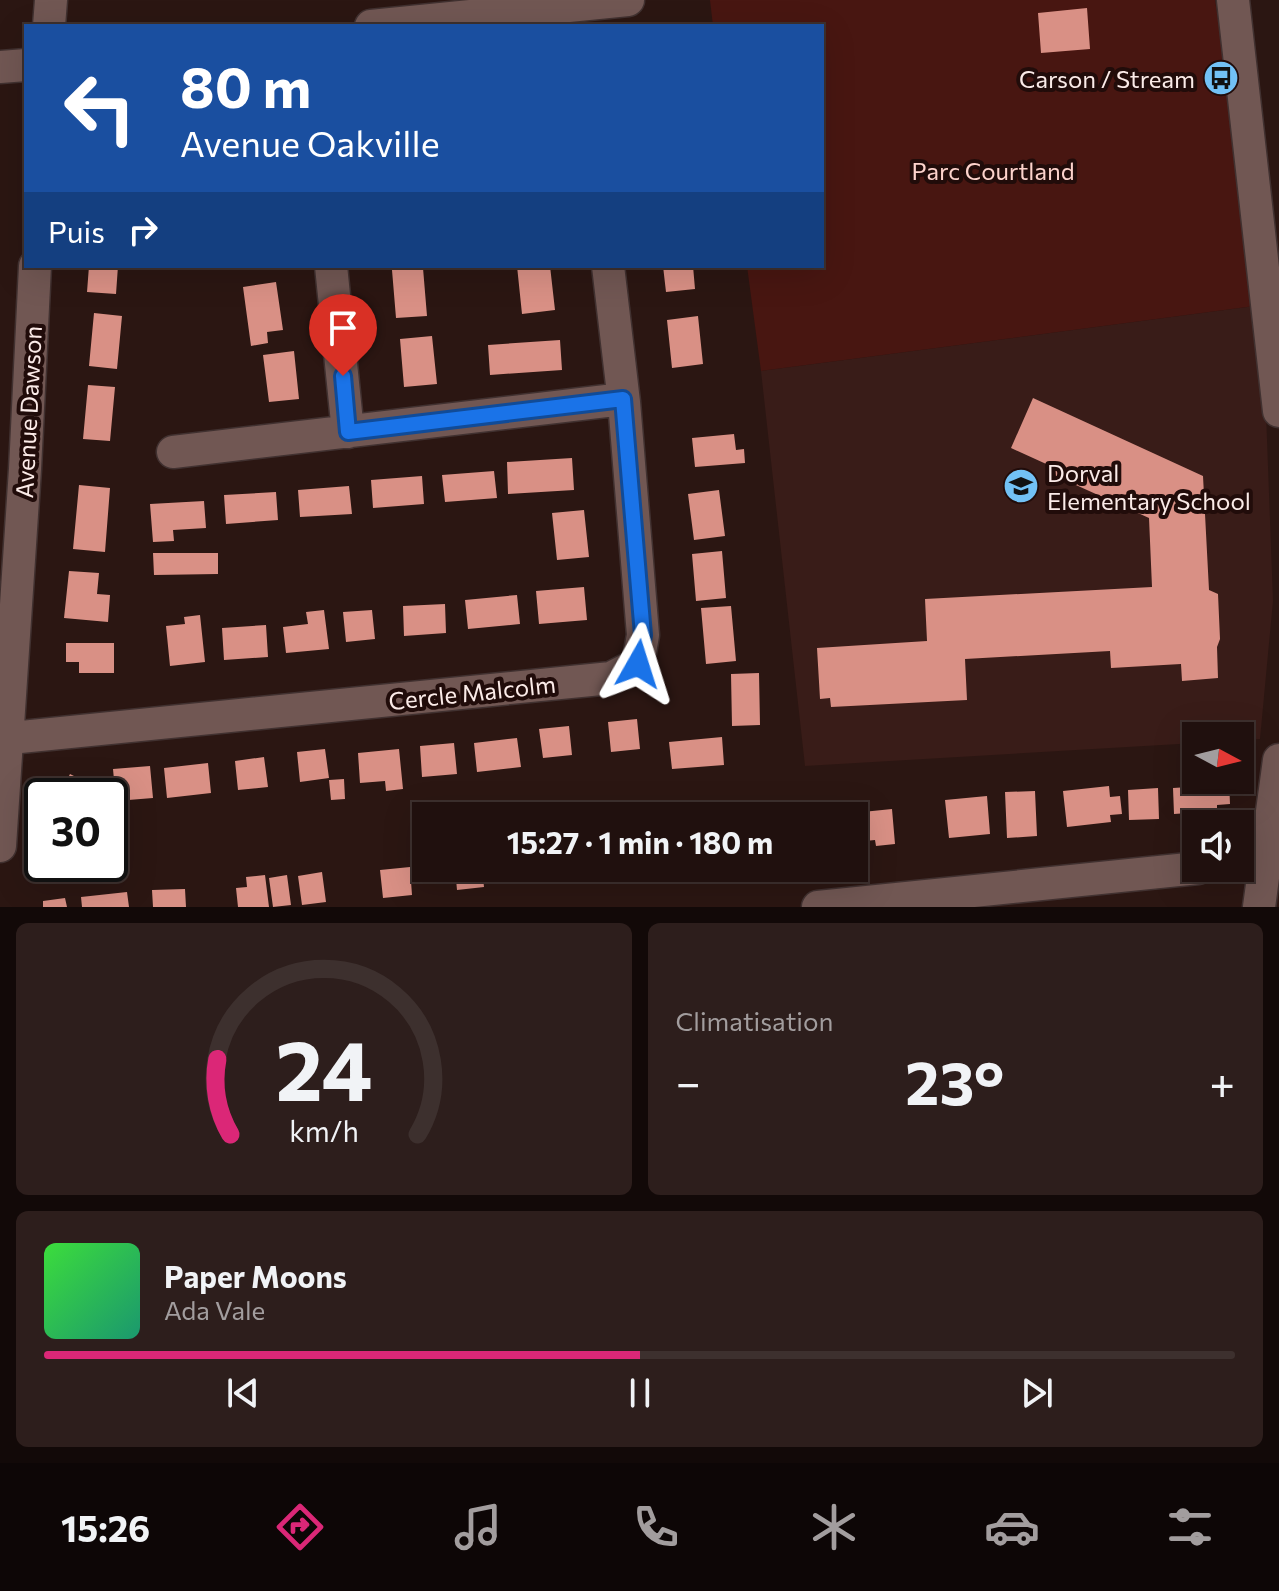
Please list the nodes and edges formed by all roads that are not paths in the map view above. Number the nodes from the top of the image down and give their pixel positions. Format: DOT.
graph roads {
  1 [pos="51,0"];
  2 [pos="628,0"];
  3 [pos="1233,0"];
  4 [pos="579,16"];
  5 [pos="49,24"];
  6 [pos="413,24"];
  7 [pos="24,65"];
  8 [pos="0,67"];
  9 [pos="35,268"];
  10 [pos="331,268"];
  11 [pos="608,268"];
  12 [pos="1275,339"];
  13 [pos="623,399"];
  14 [pos="1279,411"];
  15 [pos="348,432"];
  16 [pos="173,452"];
  17 [pos="3,740"];
  18 [pos="1279,760"];
  19 [pos="0,846"];
  20 [pos="1262,861"];
  21 [pos="1182,870"];
  22 [pos="818,907"];
  23 [pos="1259,907"];
  1 -- 5 [label="street"];
  2 -- 4 [label="street"];
  3 -- 12 [label="street"];
  4 -- 6 [label="street"];
  7 -- 8 [label="street"];
  9 -- 17 [label="street, Avenue Dawson"];
  10 -- 15 [label="street"];
  11 -- 13 [label="street, Cercle Malcolm"];
  12 -- 14 [label="street"];
  13 -- 15 [label="street"];
  13 -- 17 [label="street, Cercle Malcolm"];
  15 -- 16 [label="street"];
  17 -- 19 [label="street, Avenue Dawson"];
  18 -- 20 [label="street"];
  20 -- 23 [label="street"];
  21 -- 22 [label="street"];
}
